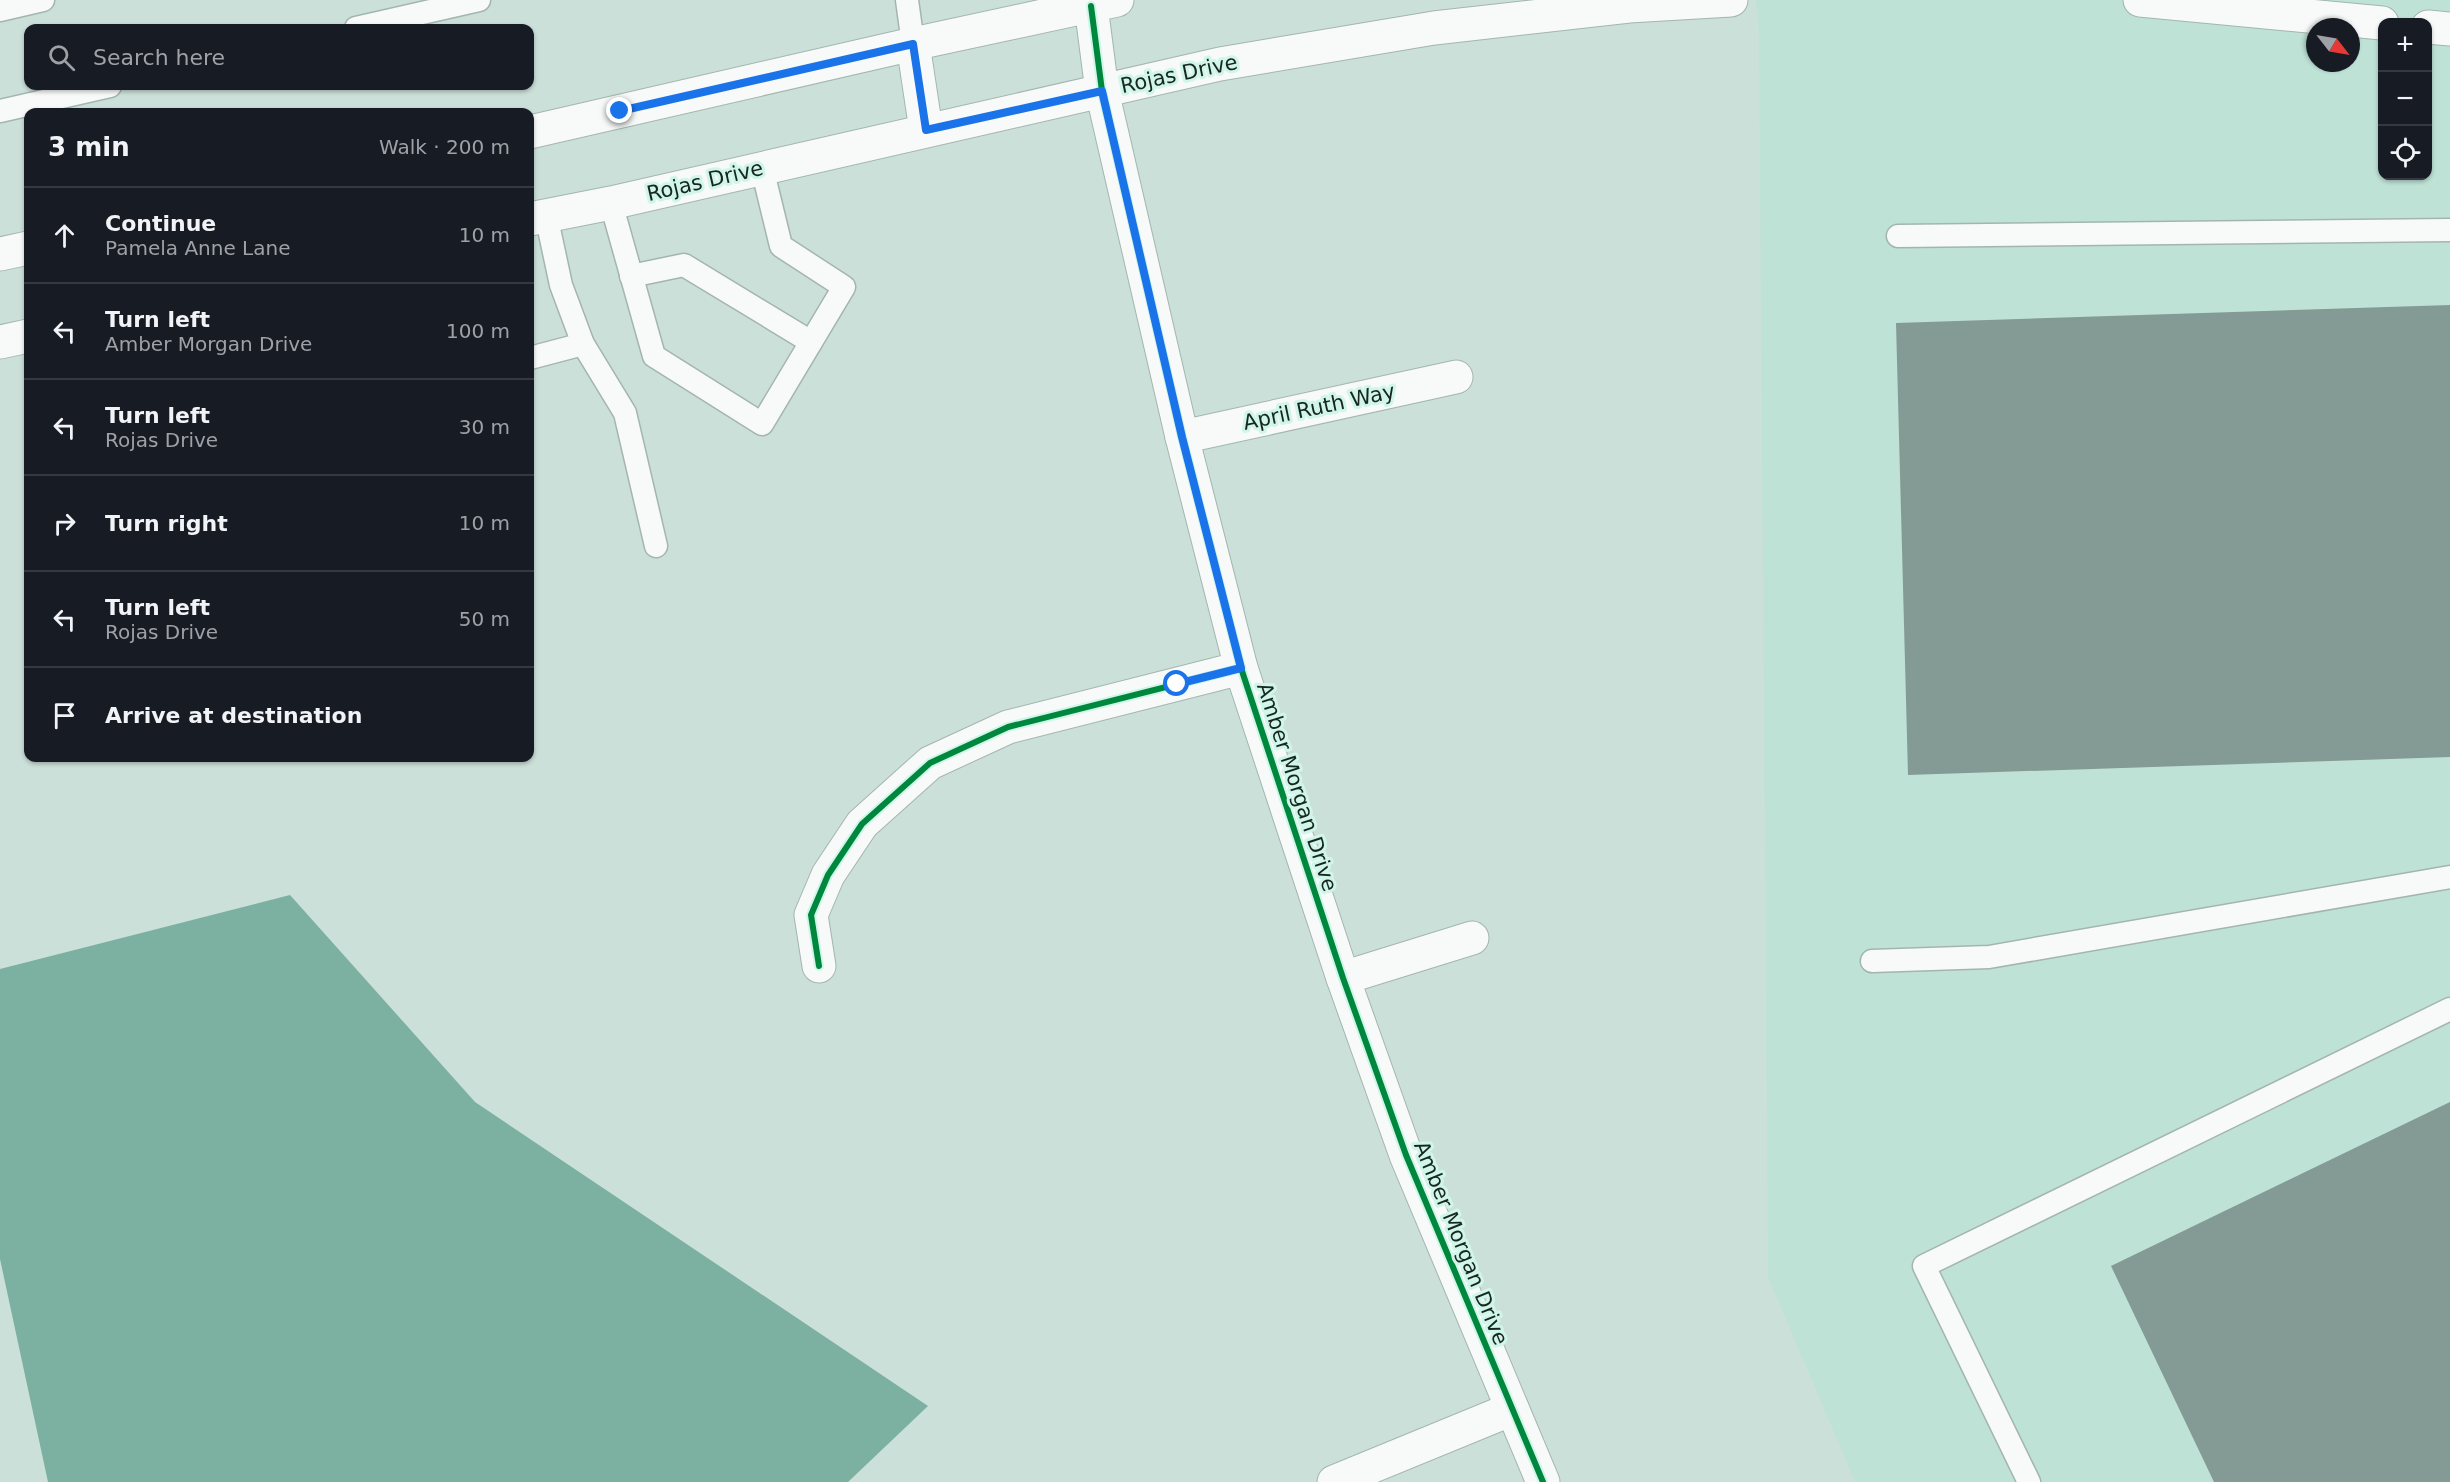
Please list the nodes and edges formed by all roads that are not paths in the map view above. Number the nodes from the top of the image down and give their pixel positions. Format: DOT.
graph roads {
  1 [pos="44,0"];
  2 [pos="478,0"];
  3 [pos="907,0"];
  4 [pos="1731,0"];
  5 [pos="2140,0"];
  6 [pos="1104,3"];
  7 [pos="0,10"];
  8 [pos="2378,23"];
  9 [pos="373,24"];
  10 [pos="2432,27"];
  11 [pos="2450,29"];
  12 [pos="913,44"];
  13 [pos="93,90"];
  14 [pos="1102,91"];
  15 [pos="0,111"];
  16 [pos="926,130"];
  17 [pos="534,131"];
  18 [pos="762,168"];
  19 [pos="611,203"];
  20 [pos="538,217"];
  21 [pos="2450,230"];
  22 [pos="1898,236"];
  23 [pos="24,249"];
  24 [pos="0,254"];
  25 [pos="632,276"];
  26 [pos="24,337"];
  27 [pos="0,342"];
  28 [pos="811,342"];
  29 [pos="583,344"];
  30 [pos="534,357"];
  31 [pos="1456,377"];
  32 [pos="1182,437"];
  33 [pos="656,546"];
  34 [pos="1241,668"];
  35 [pos="2450,877"];
  36 [pos="1472,938"];
  37 [pos="1872,961"];
  38 [pos="819,966"];
  39 [pos="1343,978"];
  40 [pos="2450,1009"];
  41 [pos="1512,1409"];
  42 [pos="1334,1482"];
  43 [pos="1543,1482"];
  44 [pos="2029,1482"];
  1 -- 7 [label="lane"];
  2 -- 9 [label="lane"];
  3 -- 12 [label="lane"];
  4 -- 14 [label="street, Rojas Drive"];
  5 -- 8 [label="street"];
  6 -- 12 [label="street"];
  6 -- 14 [label="street, Amber Morgan Drive"];
  10 -- 11 [label="street"];
  12 -- 16 [label="street"];
  12 -- 17 [label="street"];
  13 -- 15 [label="lane"];
  14 -- 16 [label="street, Rojas Drive"];
  14 -- 32 [label="street, Amber Morgan Drive"];
  16 -- 18 [label="street, Rojas Drive"];
  18 -- 19 [label="street, Rojas Drive"];
  18 -- 28 [label="lane"];
  19 -- 20 [label="street, Rojas Drive"];
  19 -- 25 [label="lane"];
  20 -- 29 [label="lane"];
  21 -- 22 [label="lane"];
  23 -- 24 [label="street"];
  25 -- 28 [label="lane"];
  25 -- 28 [label="lane"];
  26 -- 27 [label="street"];
  29 -- 30 [label="lane"];
  29 -- 33 [label="lane"];
  31 -- 32 [label="street, April Ruth Way"];
  32 -- 34 [label="street, Amber Morgan Drive"];
  34 -- 38 [label="street"];
  34 -- 39 [label="street, Amber Morgan Drive"];
  35 -- 37 [label="lane"];
  36 -- 39 [label="street"];
  39 -- 41 [label="street, Amber Morgan Drive"];
  40 -- 44 [label="lane"];
  41 -- 42 [label="street"];
  41 -- 43 [label="street, Amber Morgan Drive"];
}
